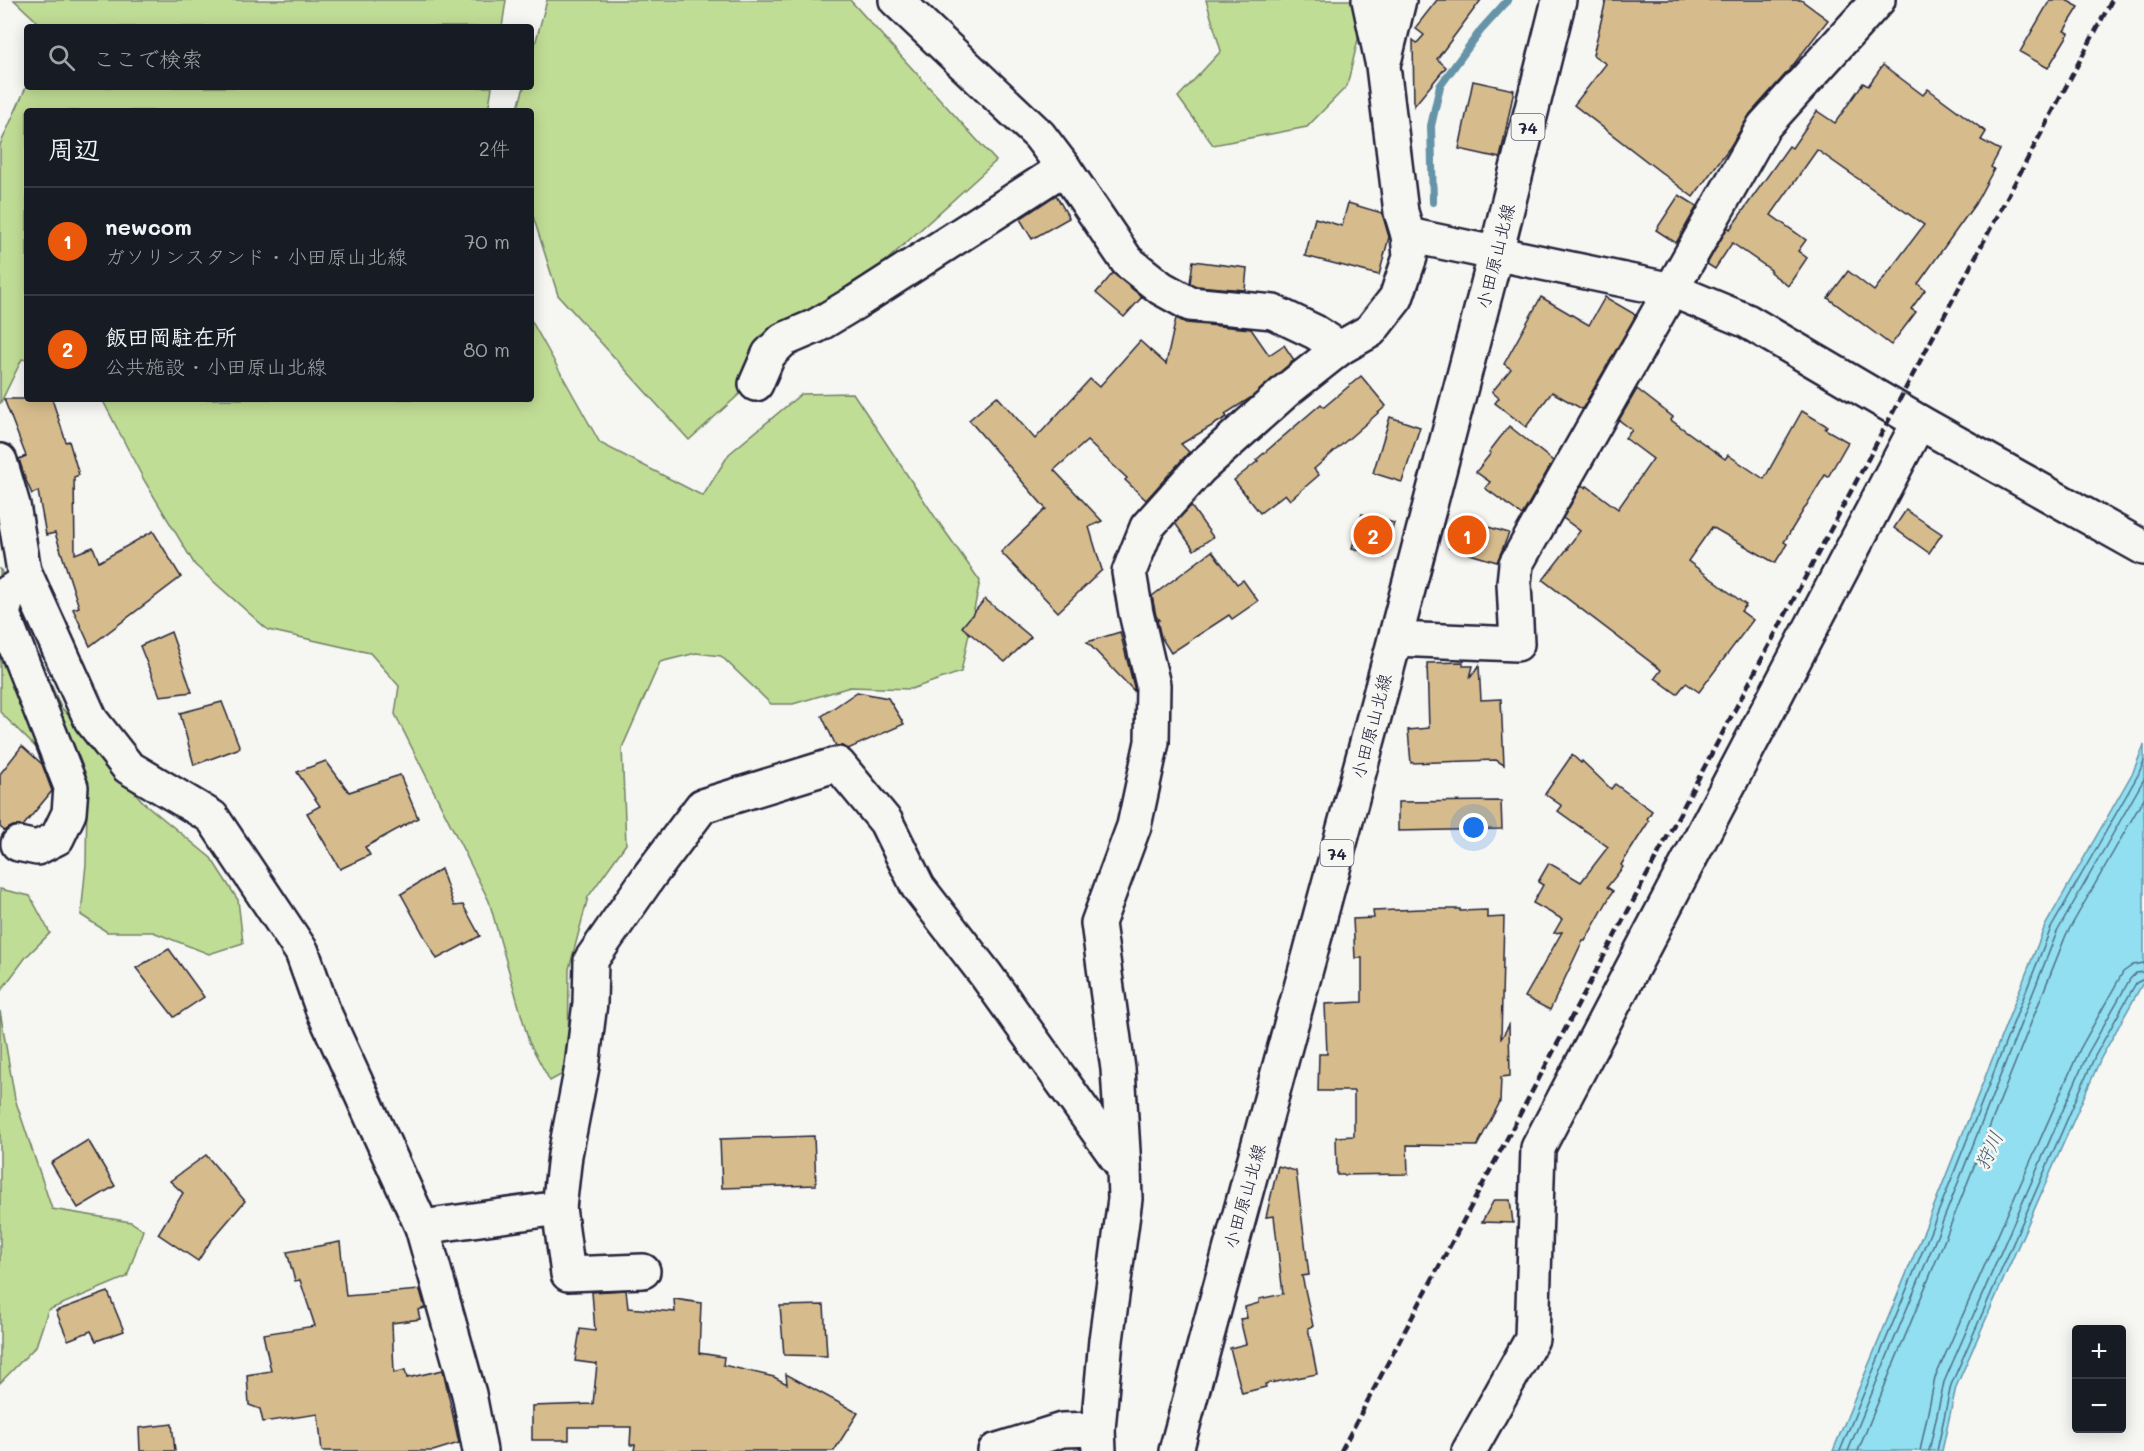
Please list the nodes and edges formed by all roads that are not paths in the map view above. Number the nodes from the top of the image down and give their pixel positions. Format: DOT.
graph roads {
  1 [pos="896,0"];
  2 [pos="1369,0"];
  3 [pos="1399,0"];
  4 [pos="1559,0"];
  5 [pos="1878,0"];
  6 [pos="1383,66"];
  7 [pos="1065,168"];
  8 [pos="1408,235"];
  9 [pos="1496,253"];
  10 [pos="1672,290"];
  11 [pos="1340,348"];
  12 [pos="756,384"];
  13 [pos="1919,422"];
  14 [pos="0,461"];
  15 [pos="2142,547"];
  16 [pos="27,580"];
  17 [pos="1395,639"];
  18 [pos="18,844"];
  19 [pos="1124,1168"];
  20 [pos="559,1208"];
  21 [pos="422,1227"];
  22 [pos="644,1271"];
  23 [pos="1099,1440"];
  24 [pos="480,1451"];
  25 [pos="995,1451"];
  26 [pos="1176,1451"];
  27 [pos="1469,1451"];
  1 -- 7 [label="street"];
  2 -- 6 [label="street"];
  3 -- 6 [label="street"];
  4 -- 9 [label="street, 小田原山北線 / 74"];
  5 -- 10 [label="street"];
  6 -- 8 [label="street"];
  7 -- 11 [label="street"];
  7 -- 12 [label="street"];
  8 -- 9 [label="street"];
  8 -- 11 [label="street"];
  9 -- 10 [label="street"];
  9 -- 17 [label="street, 小田原山北線 / 74"];
  10 -- 13 [label="street"];
  10 -- 17 [label="street"];
  11 -- 19 [label="street"];
  13 -- 15 [label="street"];
  13 -- 27 [label="street"];
  14 -- 16 [label="street"];
  16 -- 18 [label="street"];
  16 -- 21 [label="street"];
  17 -- 26 [label="street, 小田原山北線 / 74"];
  19 -- 20 [label="street"];
  19 -- 23 [label="street"];
  20 -- 21 [label="street"];
  20 -- 22 [label="street"];
  21 -- 24 [label="street"];
  23 -- 25 [label="street"];
}
